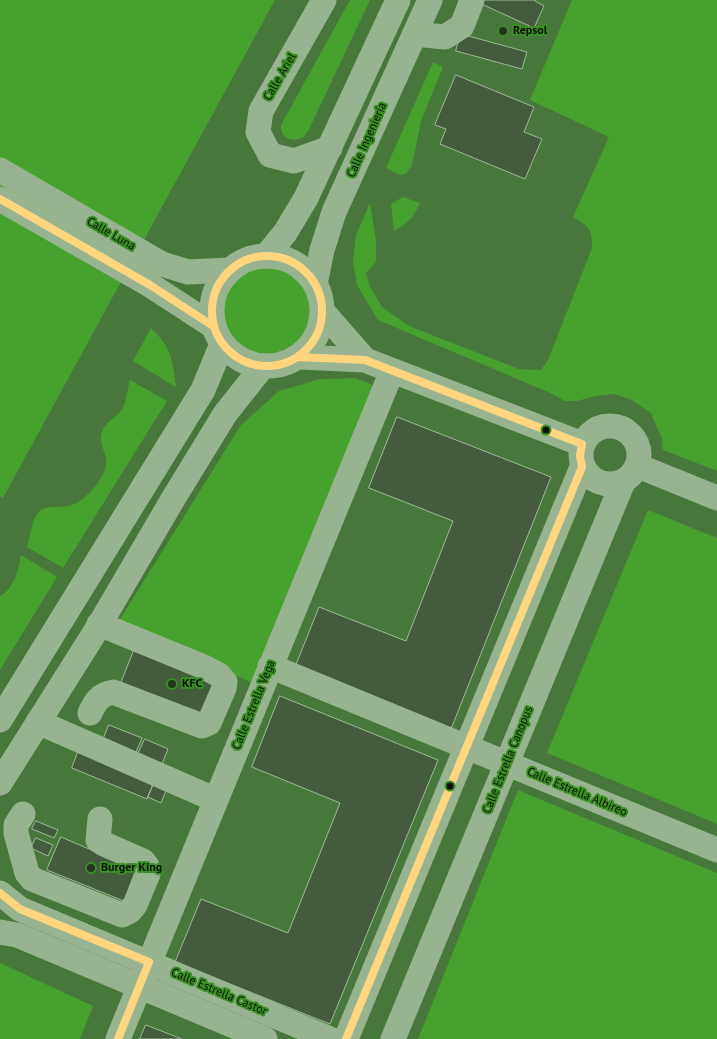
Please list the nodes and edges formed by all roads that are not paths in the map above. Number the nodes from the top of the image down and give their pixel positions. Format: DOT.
graph roads {
  1 [pos="324,0"];
  2 [pos="398,0"];
  3 [pos="430,0"];
  4 [pos="472,0"];
  5 [pos="415,34"];
  6 [pos="330,148"];
  7 [pos="0,170"];
  8 [pos="0,199"];
  9 [pos="266,256"];
  10 [pos="229,270"];
  11 [pos="315,284"];
  12 [pos="323,312"];
  13 [pos="218,335"];
  14 [pos="298,357"];
  15 [pos="365,360"];
  16 [pos="263,366"];
  17 [pos="392,371"];
  18 [pos="582,456"];
  19 [pos="630,474"];
  20 [pos="717,498"];
  21 [pos="99,624"];
  22 [pos="270,666"];
  23 [pos="90,713"];
  24 [pos="0,720"];
  25 [pos="38,722"];
  26 [pos="467,746"];
  27 [pos="507,762"];
  28 [pos="0,783"];
  29 [pos="216,800"];
  30 [pos="23,814"];
  31 [pos="100,819"];
  32 [pos="717,850"];
  33 [pos="0,893"];
  34 [pos="0,932"];
  35 [pos="149,962"];
  36 [pos="140,986"];
  37 [pos="118,1039"];
  38 [pos="265,1039"];
  39 [pos="330,1039"];
  40 [pos="346,1039"];
  41 [pos="393,1039"];
  1 -- 6 [label="street, Calle Ariel"];
  2 -- 6 [label="street"];
  3 -- 5 [label="street, Calle Ingeniería"];
  4 -- 5 [label="street"];
  5 -- 11 [label="street, Calle Ingeniería"];
  6 -- 9 [label="street"];
  7 -- 10 [label="street, Calle Luna"];
  8 -- 13 [label="street, Calle Luna"];
  9 -- 10 [label="street"];
  9 -- 11 [label="street"];
  10 -- 13 [label="street"];
  11 -- 12 [label="street"];
  12 -- 14 [label="street"];
  12 -- 15 [label="street"];
  13 -- 16 [label="street"];
  13 -- 24 [label="street"];
  14 -- 15 [label="street"];
  14 -- 16 [label="street"];
  15 -- 17 [label="street"];
  16 -- 21 [label="street"];
  17 -- 18 [label="street"];
  17 -- 22 [label="street, Calle Estrella Vega"];
  18 -- 19 [label="street"];
  18 -- 19 [label="street"];
  18 -- 26 [label="street"];
  19 -- 20 [label="street"];
  19 -- 27 [label="street, Calle Estrella Canopus"];
  21 -- 23 [label="street"];
  21 -- 25 [label="street"];
  22 -- 26 [label="street, Calle Estrella Albireo"];
  22 -- 29 [label="street, Calle Estrella Vega"];
  25 -- 28 [label="street"];
  25 -- 29 [label="street"];
  26 -- 27 [label="street, Calle Estrella Albireo"];
  26 -- 40 [label="street"];
  27 -- 32 [label="street, Calle Estrella Albireo"];
  27 -- 41 [label="street, Calle Estrella Canopus"];
  29 -- 35 [label="street, Calle Estrella Vega"];
  30 -- 31 [label="street"];
  33 -- 35 [label="street, Calle Estrella Castor"];
  34 -- 36 [label="street, Calle Estrella Castor"];
  35 -- 36 [label="street, Calle Estrella Vega"];
  35 -- 39 [label="street, Calle Estrella Castor"];
  36 -- 37 [label="street, Calle Estrella Vega"];
  36 -- 38 [label="street, Calle Estrella Castor"];
}
